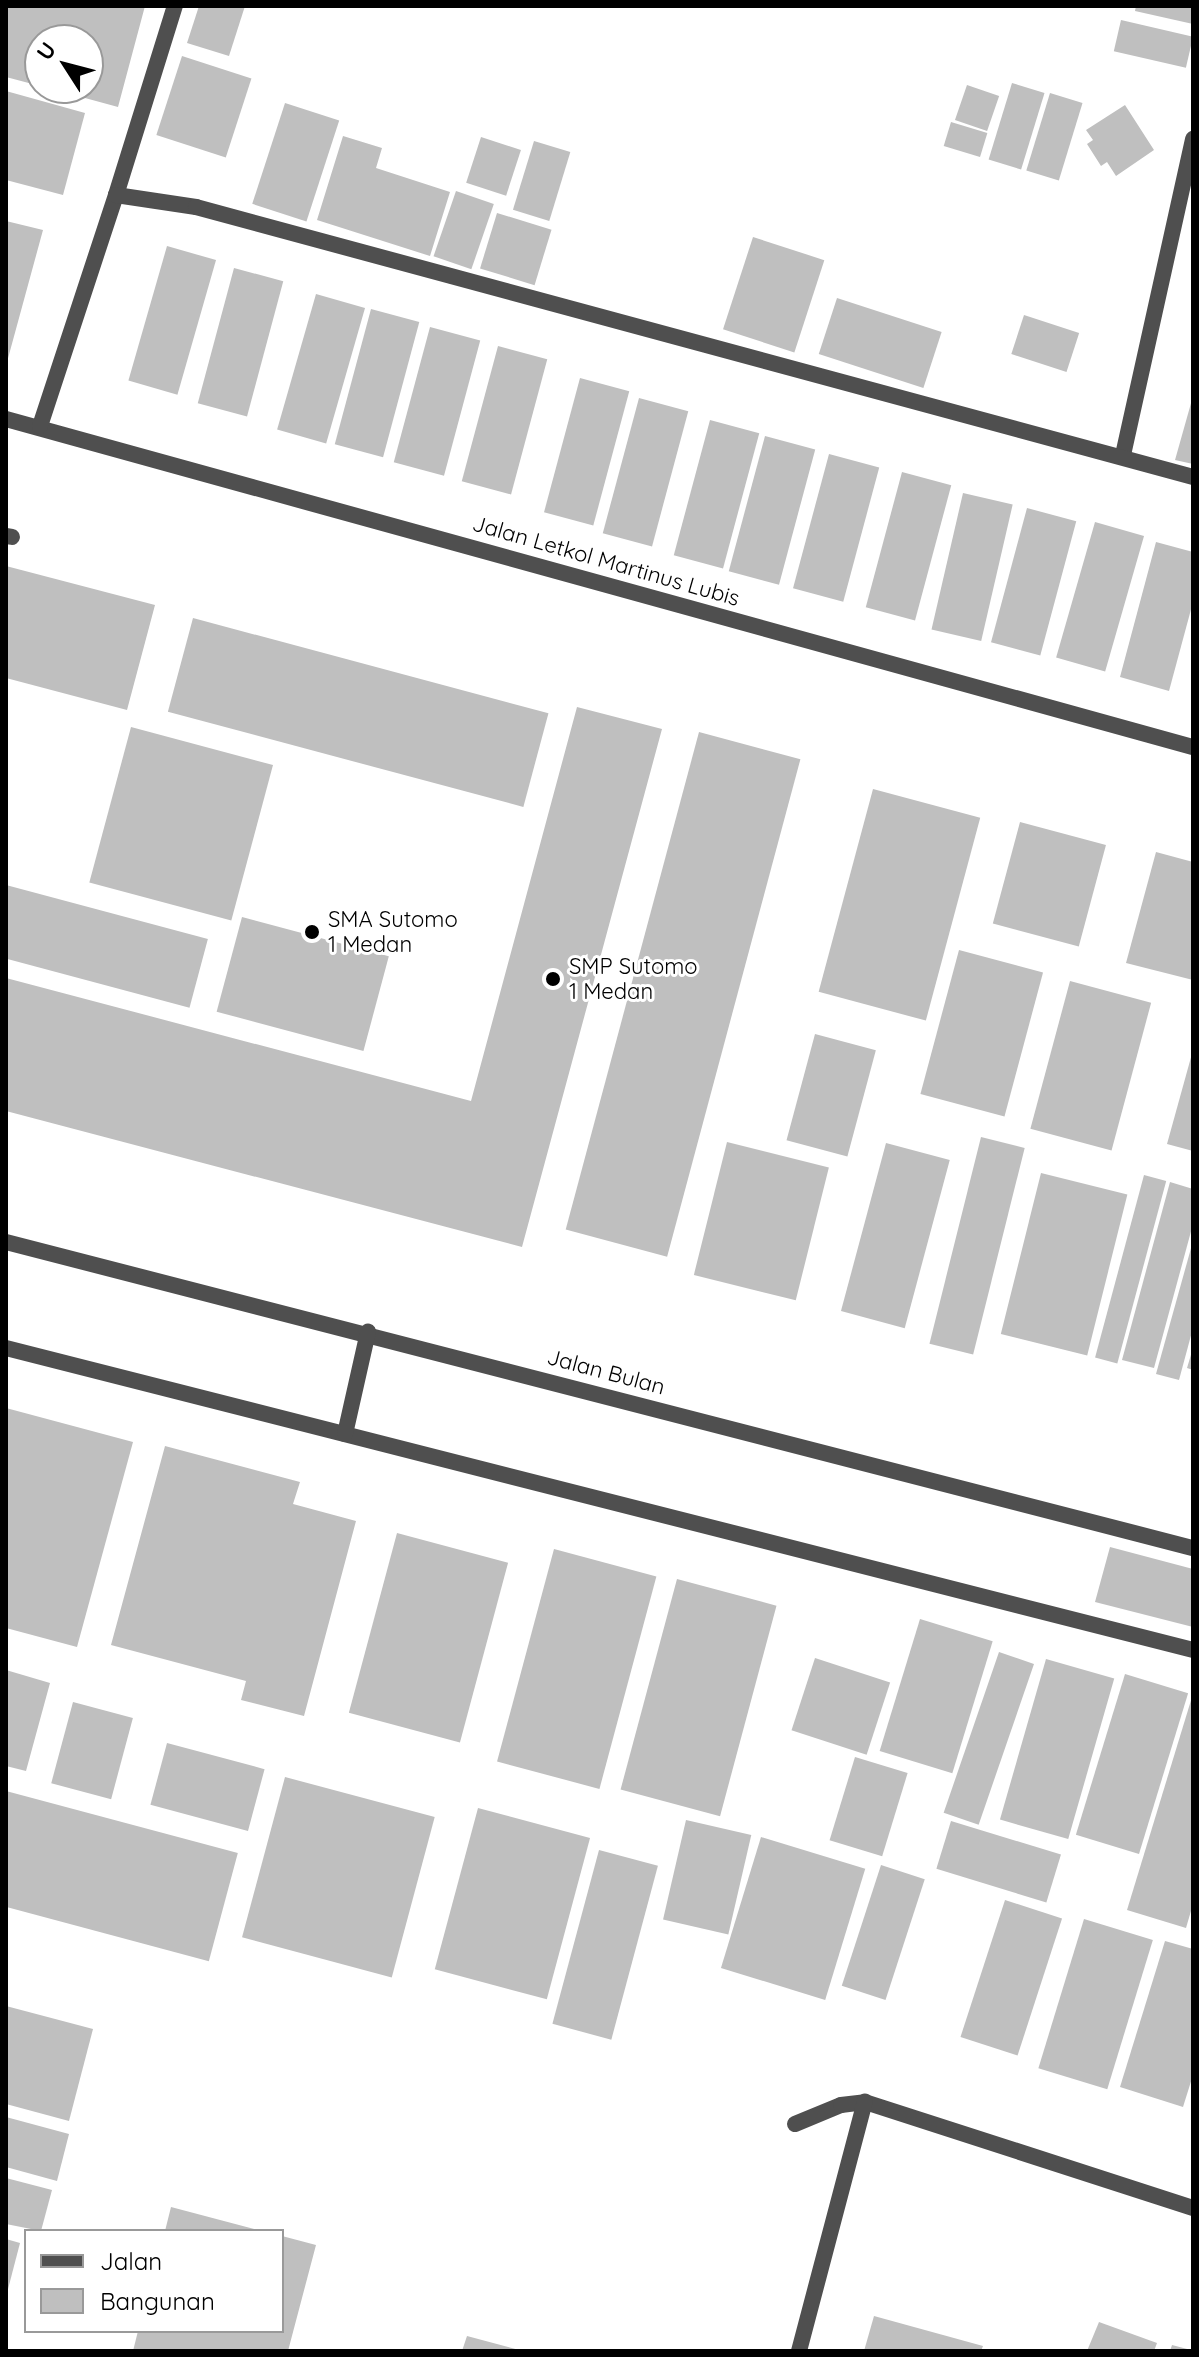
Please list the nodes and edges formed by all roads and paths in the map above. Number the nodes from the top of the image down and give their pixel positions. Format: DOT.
graph roads {
  1 [pos="175,6"];
  2 [pos="1193,139"];
  3 [pos="116,195"];
  4 [pos="6,419"];
  5 [pos="40,426"];
  6 [pos="1123,455"];
  7 [pos="1193,477"];
  8 [pos="1193,747"];
  9 [pos="6,1242"];
  10 [pos="368,1332"];
  11 [pos="6,1348"];
  12 [pos="345,1434"];
  13 [pos="1193,1548"];
  14 [pos="1193,1650"];
  15 [pos="865,2102"];
  16 [pos="795,2124"];
  17 [pos="1193,2208"];
  18 [pos="799,2351"];
  1 -- 3 [label="street"];
  2 -- 6 [label="street"];
  3 -- 5 [label="street"];
  3 -- 6 [label="street"];
  4 -- 5 [label="street, Jalan Letkol Martinus Lubis"];
  5 -- 8 [label="street, Jalan Letkol Martinus Lubis"];
  6 -- 7 [label="street"];
  9 -- 10 [label="street, Jalan Bulan"];
  10 -- 12 [label="street"];
  10 -- 13 [label="street, Jalan Bulan"];
  11 -- 12 [label="street"];
  12 -- 14 [label="street"];
  15 -- 16 [label="street"];
  15 -- 17 [label="street"];
  15 -- 18 [label="street"];
}
